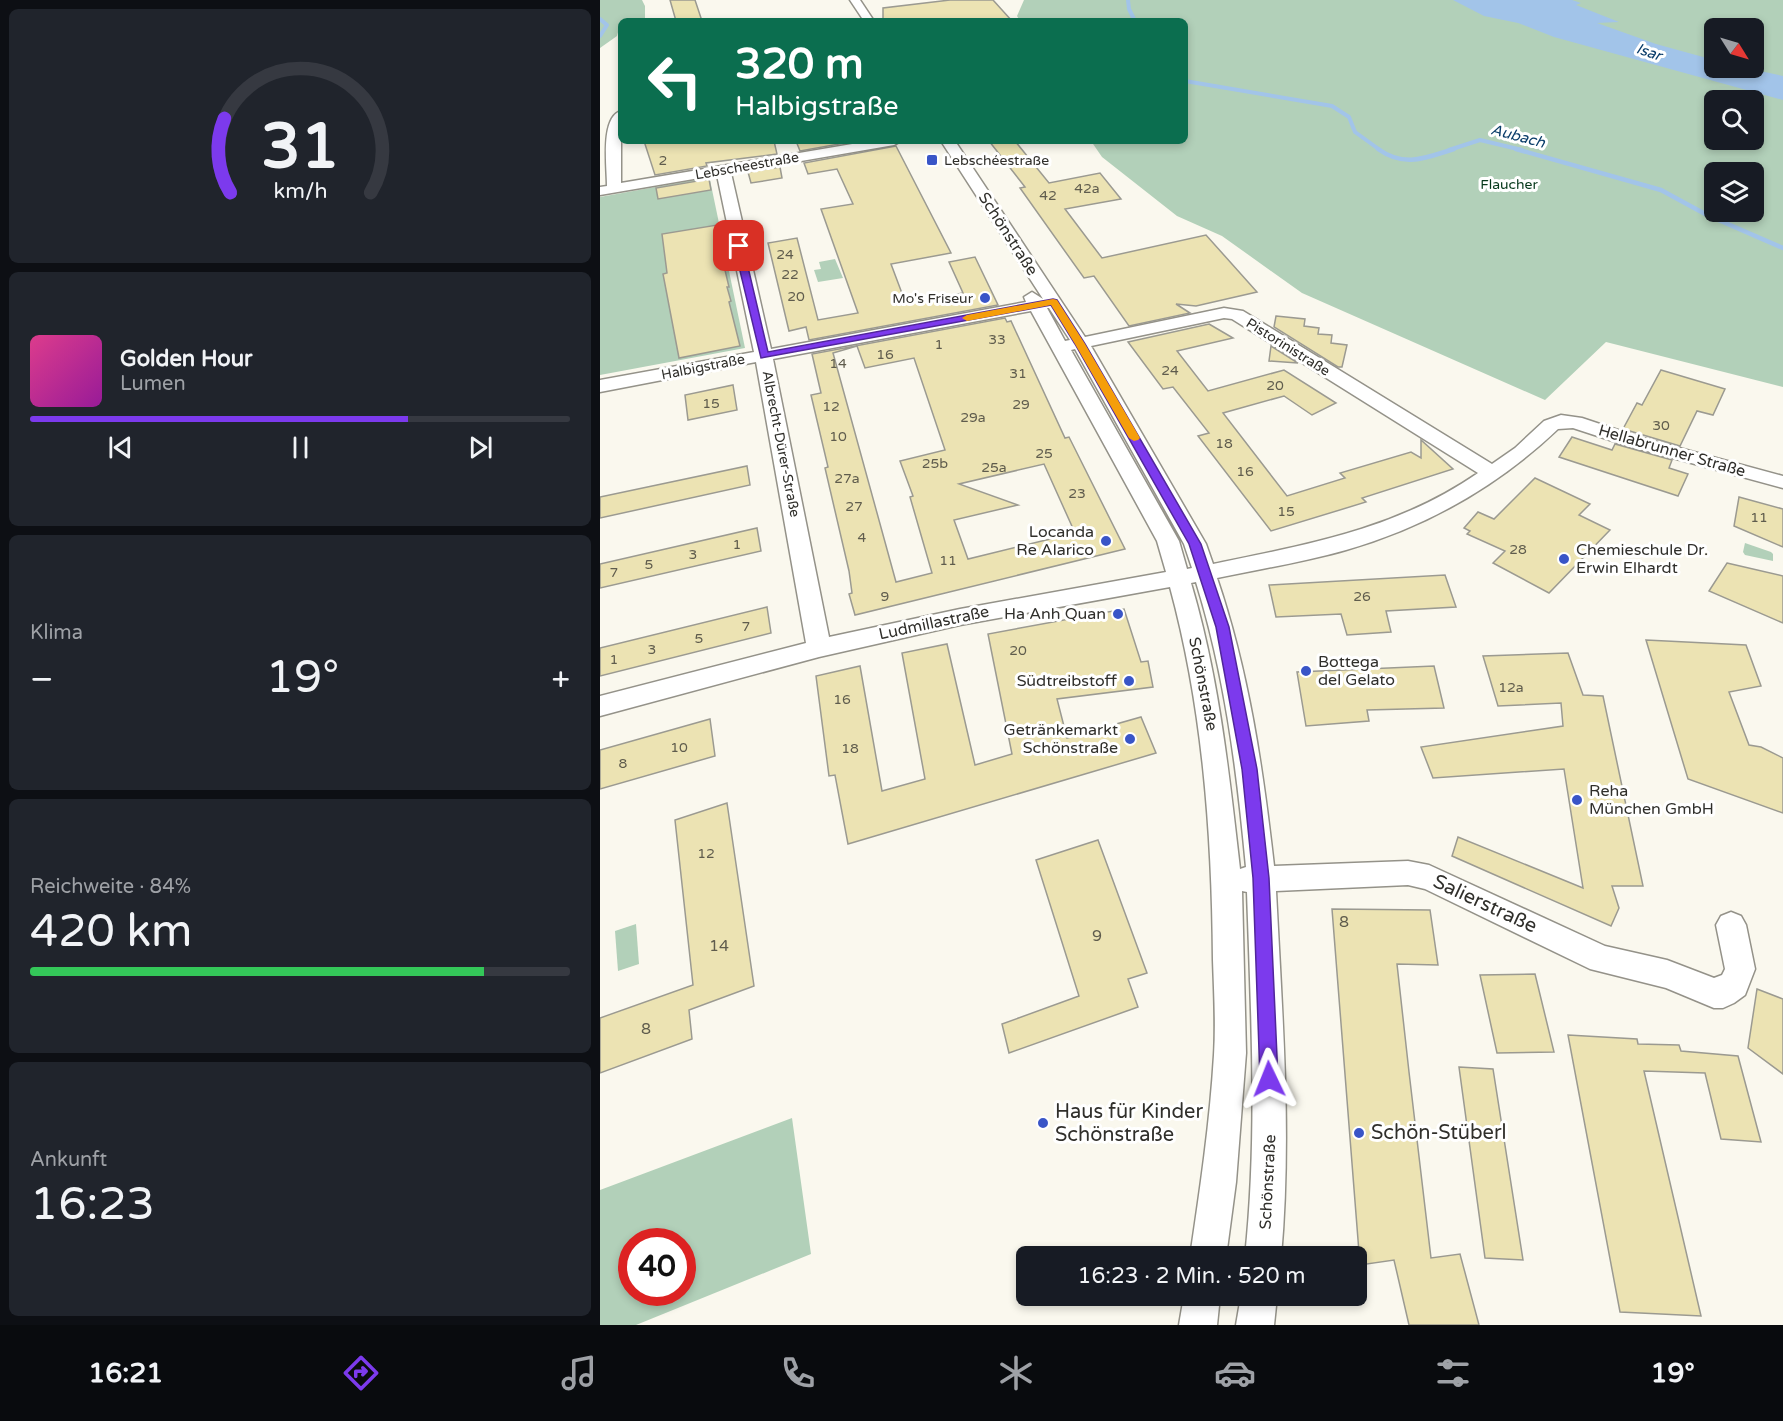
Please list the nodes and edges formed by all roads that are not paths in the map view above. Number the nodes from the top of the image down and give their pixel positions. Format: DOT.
graph roads {
  1 [pos="855,0"];
  2 [pos="867,18"];
  3 [pos="618,119"];
  4 [pos="876,144"];
  5 [pos="935,144"];
  6 [pos="950,144"];
  7 [pos="723,170"];
  8 [pos="607,189"];
  9 [pos="1045,303"];
  10 [pos="1071,345"];
  11 [pos="764,356"];
  12 [pos="600,386"];
  13 [pos="1561,421"];
  14 [pos="1494,473"];
  15 [pos="1783,482"];
  16 [pos="1206,573"];
  17 [pos="1179,578"];
  18 [pos="819,648"];
  19 [pos="600,706"];
  20 [pos="1261,878"];
  21 [pos="1227,881"];
  22 [pos="1731,925"];
  23 [pos="1210,1246"];
  24 [pos="1264,1246"];
  25 [pos="1201,1306"];
  26 [pos="1258,1306"];
  27 [pos="1198,1325"];
  28 [pos="1256,1325"];
  1 -- 2 [label="street"];
  3 -- 8 [label="street"];
  4 -- 7 [label="street, Lebscheestraße"];
  5 -- 9 [label="street, Schönstraße"];
  6 -- 9 [label="street, Schönstraße"];
  7 -- 8 [label="street, Lebscheestraße"];
  7 -- 11 [label="street, Albrecht-Dürer-Straße"];
  9 -- 10 [label="street, Schönstraße"];
  9 -- 11 [label="street, Halbigstraße"];
  10 -- 14 [label="street, Pistorinistraße"];
  10 -- 16 [label="street, Schönstraße"];
  10 -- 17 [label="street, Schönstraße"];
  11 -- 12 [label="street, Halbigstraße"];
  11 -- 18 [label="street, Albrecht-Dürer-Straße"];
  13 -- 14 [label="street, Ludmillastraße"];
  13 -- 15 [label="street, Hellabrunner Straße"];
  14 -- 16 [label="street, Ludmillastraße"];
  16 -- 17 [label="street, Ludmillastraße"];
  16 -- 20 [label="street, Schönstraße"];
  17 -- 18 [label="street, Ludmillastraße"];
  17 -- 21 [label="street, Schönstraße"];
  18 -- 19 [label="street, Ludmillastraße"];
  20 -- 21 [label="street, Salierstraße"];
  20 -- 22 [label="street, Salierstraße"];
  20 -- 24 [label="street, Schönstraße"];
  21 -- 23 [label="street, Schönstraße"];
  25 -- 27 [label="street"];
  26 -- 28 [label="street"];
}
